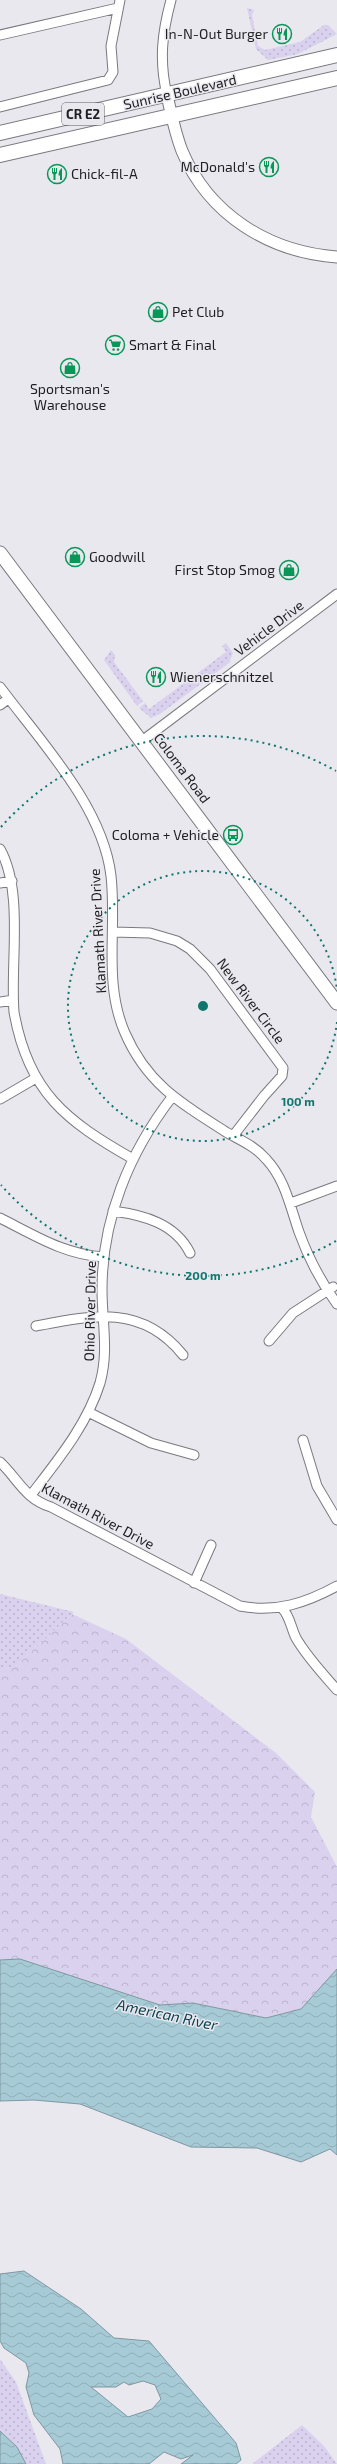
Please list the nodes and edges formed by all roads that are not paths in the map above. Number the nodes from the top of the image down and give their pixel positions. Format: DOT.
graph roads {
  1 [pos="171,0"];
  2 [pos="119,4"];
  3 [pos="0,35"];
  4 [pos="337,55"];
  5 [pos="337,78"];
  6 [pos="167,95"];
  7 [pos="0,107"];
  8 [pos="172,116"];
  9 [pos="0,133"];
  10 [pos="0,155"];
  11 [pos="337,257"];
  12 [pos="0,553"];
  13 [pos="337,594"];
  14 [pos="0,687"];
  15 [pos="8,699"];
  16 [pos="0,705"];
  17 [pos="142,741"];
  18 [pos="0,849"];
  19 [pos="12,881"];
  20 [pos="0,883"];
  21 [pos="113,932"];
  22 [pos="13,1000"];
  23 [pos="0,1002"];
  24 [pos="337,1002"];
  25 [pos="36,1078"];
  26 [pos="172,1097"];
  27 [pos="0,1099"];
  28 [pos="233,1136"];
  29 [pos="133,1160"];
  30 [pos="337,1186"];
  31 [pos="291,1203"];
  32 [pos="113,1211"];
  33 [pos="0,1218"];
  34 [pos="190,1253"];
  35 [pos="104,1257"];
  36 [pos="337,1278"];
  37 [pos="332,1288"];
  38 [pos="337,1304"];
  39 [pos="102,1316"];
  40 [pos="36,1326"];
  41 [pos="270,1341"];
  42 [pos="182,1355"];
  43 [pos="88,1412"];
  44 [pos="303,1440"];
  45 [pos="194,1455"];
  46 [pos="0,1462"];
  47 [pos="31,1496"];
  48 [pos="337,1520"];
  49 [pos="210,1545"];
  50 [pos="194,1583"];
  51 [pos="337,1586"];
  52 [pos="282,1608"];
  53 [pos="337,1690"];
  1 -- 6 [label="street"];
  2 -- 3 [label="street"];
  2 -- 7 [label="street"];
  4 -- 6 [label="main road, Sunrise Boulevard / CR E2"];
  5 -- 8 [label="main road, Sunrise Boulevard / CR E2"];
  6 -- 8 [label="street"];
  6 -- 9 [label="main road, Sunrise Boulevard / CR E2"];
  8 -- 10 [label="main road, Sunrise Boulevard / CR E2"];
  8 -- 11 [label="street"];
  12 -- 17 [label="main road, Coloma Road"];
  13 -- 17 [label="street, Vehicle Drive"];
  14 -- 15 [label="street, Klamath River Drive"];
  15 -- 16 [label="street"];
  15 -- 21 [label="street, Klamath River Drive"];
  17 -- 24 [label="main road, Coloma Road"];
  18 -- 19 [label="street"];
  19 -- 20 [label="street"];
  19 -- 22 [label="street"];
  21 -- 26 [label="street, Klamath River Drive"];
  21 -- 28 [label="street, New River Circle"];
  22 -- 23 [label="street"];
  22 -- 25 [label="street"];
  25 -- 27 [label="street"];
  25 -- 29 [label="street"];
  26 -- 28 [label="street, Klamath River Drive"];
  26 -- 29 [label="street, Ohio River Drive"];
  28 -- 31 [label="street, Klamath River Drive"];
  29 -- 32 [label="street, Ohio River Drive"];
  30 -- 31 [label="street"];
  31 -- 37 [label="street, Klamath River Drive"];
  32 -- 34 [label="street"];
  32 -- 35 [label="street, Ohio River Drive"];
  33 -- 35 [label="street"];
  35 -- 39 [label="street, Ohio River Drive"];
  36 -- 37 [label="street"];
  37 -- 38 [label="street, Klamath River Drive"];
  37 -- 41 [label="street"];
  39 -- 40 [label="street"];
  39 -- 42 [label="street"];
  39 -- 43 [label="street, Ohio River Drive"];
  43 -- 45 [label="street"];
  43 -- 47 [label="street, Ohio River Drive"];
  44 -- 48 [label="street"];
  46 -- 47 [label="street, Klamath River Drive"];
  47 -- 50 [label="street, Klamath River Drive"];
  49 -- 50 [label="street"];
  50 -- 52 [label="street, Klamath River Drive"];
  51 -- 52 [label="street, Klamath River Drive"];
  52 -- 53 [label="street"];
}
